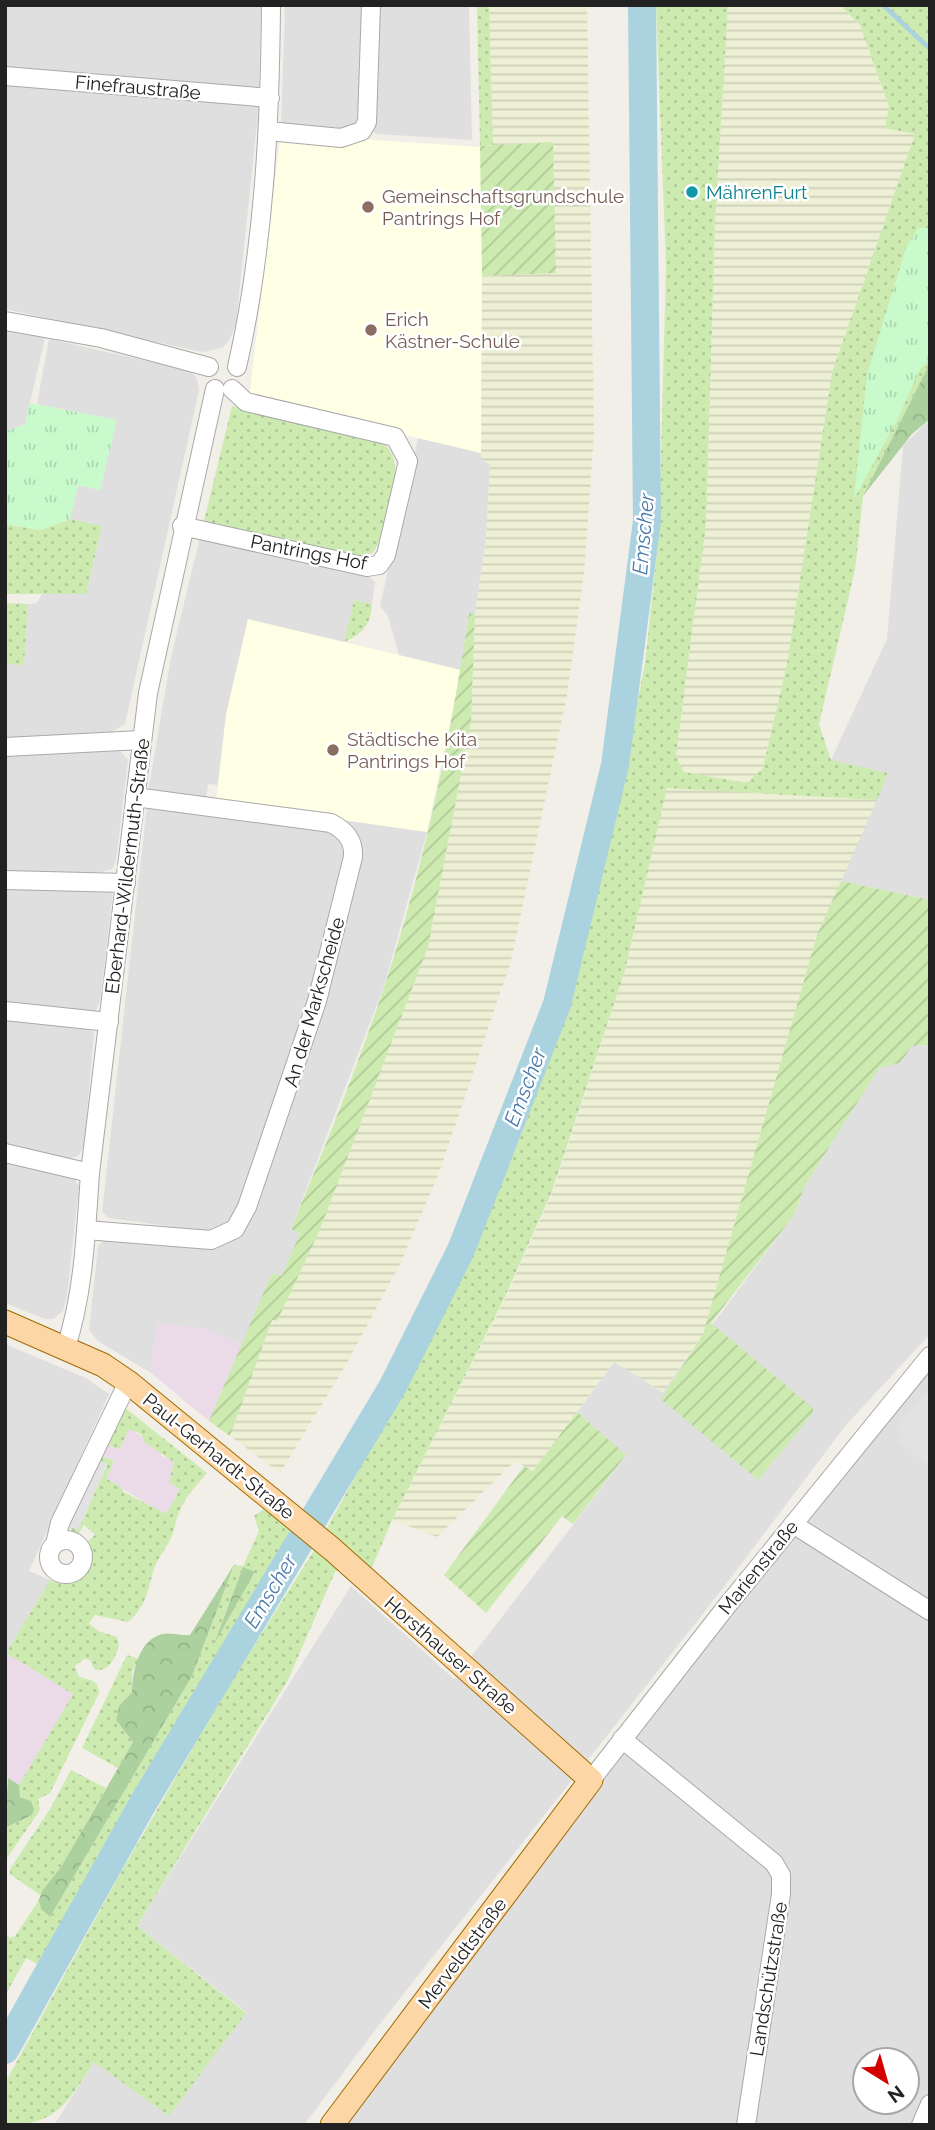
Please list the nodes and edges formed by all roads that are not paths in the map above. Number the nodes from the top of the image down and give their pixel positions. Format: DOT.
graph roads {
  1 [pos="271,5"];
  2 [pos="371,5"];
  3 [pos="5,76"];
  4 [pos="270,98"];
  5 [pos="268,131"];
  6 [pos="5,321"];
  7 [pos="209,367"];
  8 [pos="237,367"];
  9 [pos="223,389"];
  10 [pos="183,526"];
  11 [pos="141,740"];
  12 [pos="5,747"];
  13 [pos="135,797"];
  14 [pos="5,880"];
  15 [pos="126,883"];
  16 [pos="5,1012"];
  17 [pos="109,1022"];
  18 [pos="5,1153"];
  19 [pos="90,1173"];
  20 [pos="86,1230"];
  21 [pos="5,1322"];
  22 [pos="66,1347"];
  23 [pos="930,1356"];
  24 [pos="128,1382"];
  25 [pos="793,1524"];
  26 [pos="310,1531"];
  27 [pos="55,1544"];
  28 [pos="930,1611"];
  29 [pos="622,1739"];
  30 [pos="591,1780"];
  31 [pos="930,2104"];
  32 [pos="332,2125"];
  33 [pos="746,2125"];
  34 [pos="921,2125"];
  1 -- 4 [label="street"];
  2 -- 5 [label="street"];
  3 -- 4 [label="street, Finefraustraße"];
  4 -- 5 [label="street"];
  5 -- 8 [label="street"];
  6 -- 7 [label="street"];
  7 -- 8 [label="street"];
  7 -- 9 [label="street"];
  8 -- 9 [label="street"];
  9 -- 10 [label="street, Eberhard-Wildermuth-Straße"];
  9 -- 10 [label="street, Pantrings Hof"];
  10 -- 11 [label="street, Eberhard-Wildermuth-Straße"];
  11 -- 12 [label="street"];
  11 -- 13 [label="street, Eberhard-Wildermuth-Straße"];
  13 -- 15 [label="street, Eberhard-Wildermuth-Straße"];
  13 -- 20 [label="street, An der Markscheide"];
  14 -- 15 [label="street"];
  15 -- 17 [label="street, Eberhard-Wildermuth-Straße"];
  16 -- 17 [label="street"];
  17 -- 19 [label="street, Eberhard-Wildermuth-Straße"];
  18 -- 19 [label="street"];
  19 -- 20 [label="street, Eberhard-Wildermuth-Straße"];
  20 -- 22 [label="street, Eberhard-Wildermuth-Straße"];
  21 -- 22 [label="main road, Paul-Gerhardt-Straße"];
  22 -- 24 [label="main road, Paul-Gerhardt-Straße"];
  23 -- 25 [label="street, Marienstraße"];
  24 -- 26 [label="main road, Paul-Gerhardt-Straße"];
  24 -- 27 [label="street, Paul-Gerhardt-Straße"];
  25 -- 28 [label="street"];
  25 -- 29 [label="street, Marienstraße"];
  26 -- 30 [label="main road, Horsthauser Straße"];
  29 -- 30 [label="street, Marienstraße"];
  29 -- 33 [label="street, Landschützstraße"];
  30 -- 32 [label="main road, Merveldtstraße"];
  31 -- 34 [label="street"];
}
